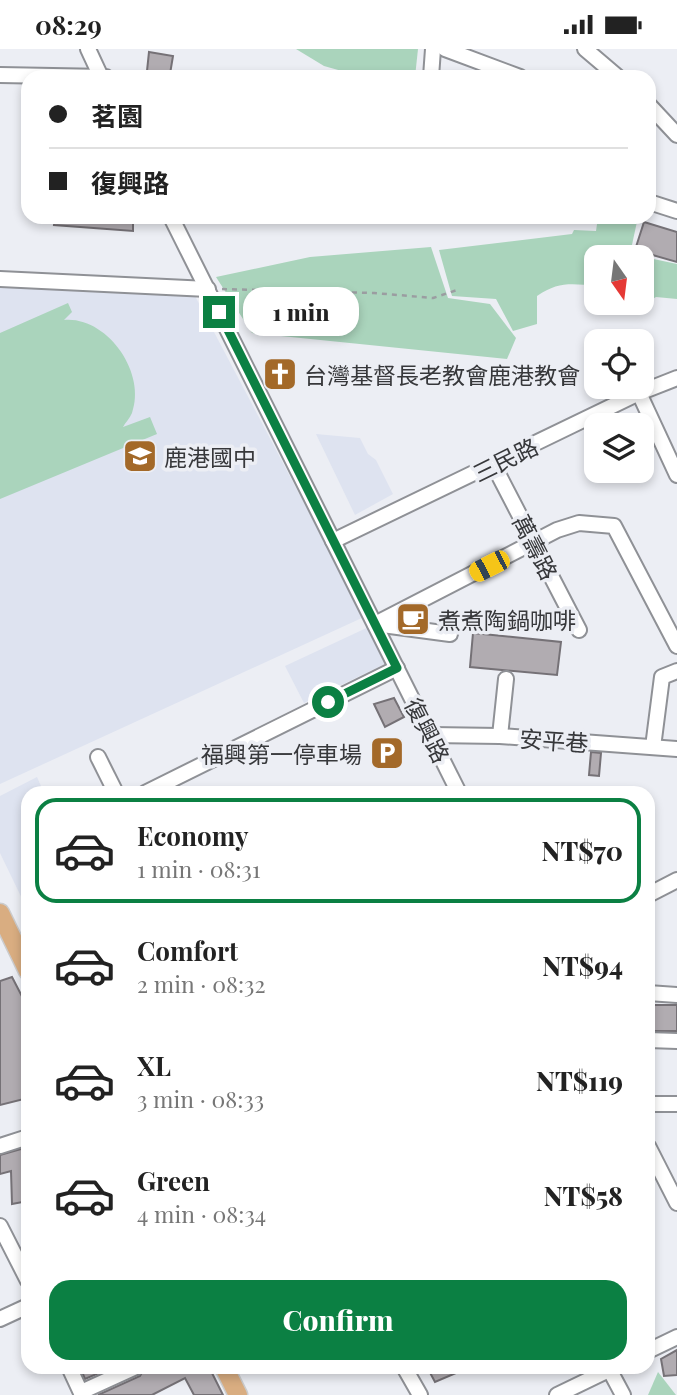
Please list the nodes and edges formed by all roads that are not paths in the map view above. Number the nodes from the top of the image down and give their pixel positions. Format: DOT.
graph roads {
  1 [pos="88,49"];
  2 [pos="433,49"];
  3 [pos="445,49"];
  4 [pos="585,49"];
  5 [pos="99,70"];
  6 [pos="432,70"];
  7 [pos="501,70"];
  8 [pos="610,70"];
  9 [pos="0,75"];
  10 [pos="21,75"];
  11 [pos="656,112"];
  12 [pos="677,135"];
  13 [pos="656,204"];
  14 [pos="677,211"];
  15 [pos="175,224"];
  16 [pos="0,279"];
  17 [pos="208,289"];
  18 [pos="677,377"];
  19 [pos="654,387"];
  20 [pos="627,399"];
  21 [pos="642,399"];
  22 [pos="493,464"];
  23 [pos="677,475"];
  24 [pos="333,541"];
  25 [pos="535,543"];
  26 [pos="375,624"];
  27 [pos="579,629"];
  28 [pos="450,634"];
  29 [pos="677,646"];
  30 [pos="397,668"];
  31 [pos="677,671"];
  32 [pos="506,679"];
  33 [pos="431,735"];
  34 [pos="500,736"];
  35 [pos="653,747"];
  36 [pos="677,749"];
  37 [pos="98,757"];
  38 [pos="112,786"];
  39 [pos="159,786"];
  40 [pos="456,786"];
  41 [pos="677,880"];
  42 [pos="655,891"];
  43 [pos="0,913"];
  44 [pos="21,956"];
  45 [pos="655,993"];
  46 [pos="677,995"];
  47 [pos="655,1040"];
  48 [pos="677,1041"];
  49 [pos="655,1104"];
  50 [pos="677,1104"];
  51 [pos="21,1139"];
  52 [pos="0,1146"];
  53 [pos="655,1160"];
  54 [pos="677,1203"];
  55 [pos="0,1226"];
  56 [pos="21,1267"];
  57 [pos="21,1309"];
  58 [pos="0,1319"];
  59 [pos="677,1337"];
  60 [pos="655,1348"];
  61 [pos="72,1374"];
  62 [pos="122,1374"];
  63 [pos="228,1374"];
  64 [pos="408,1374"];
  65 [pos="599,1374"];
  66 [pos="613,1374"];
  67 [pos="81,1394"];
  68 [pos="238,1395"];
  69 [pos="420,1395"];
  70 [pos="557,1395"];
  71 [pos="622,1395"];
  1 -- 5 [label="street"];
  2 -- 6 [label="street"];
  3 -- 7 [label="street"];
  4 -- 8 [label="street"];
  9 -- 10 [label="street"];
  11 -- 12 [label="street"];
  13 -- 14 [label="street"];
  15 -- 17 [label="street, 復興路"];
  16 -- 17 [label="street"];
  17 -- 24 [label="street, 復興路"];
  18 -- 19 [label="street, 三民路"];
  20 -- 22 [label="street, 三民路"];
  21 -- 23 [label="street"];
  22 -- 24 [label="street, 三民路"];
  22 -- 25 [label="street, 萬壽路"];
  24 -- 26 [label="street, 復興路"];
  25 -- 26 [label="street"];
  25 -- 27 [label="street, 萬壽路"];
  25 -- 29 [label="street"];
  26 -- 28 [label="street"];
  26 -- 30 [label="street, 復興路"];
  30 -- 33 [label="street, 復興路"];
  30 -- 39 [label="street"];
  31 -- 35 [label="street"];
  32 -- 34 [label="street"];
  33 -- 34 [label="street, 安平巷"];
  33 -- 40 [label="street, 復興路"];
  34 -- 35 [label="street, 安平巷"];
  35 -- 36 [label="street, 安平巷"];
  37 -- 38 [label="street"];
  41 -- 42 [label="street"];
  43 -- 44 [label="main road"];
  45 -- 46 [label="street"];
  47 -- 48 [label="street"];
  49 -- 50 [label="street"];
  51 -- 52 [label="street"];
  53 -- 54 [label="street"];
  55 -- 56 [label="street"];
  57 -- 58 [label="street"];
  59 -- 60 [label="street"];
  61 -- 67 [label="street"];
  62 -- 67 [label="street"];
  63 -- 68 [label="main road"];
  64 -- 69 [label="street"];
  65 -- 70 [label="street"];
  66 -- 71 [label="street"];
}
